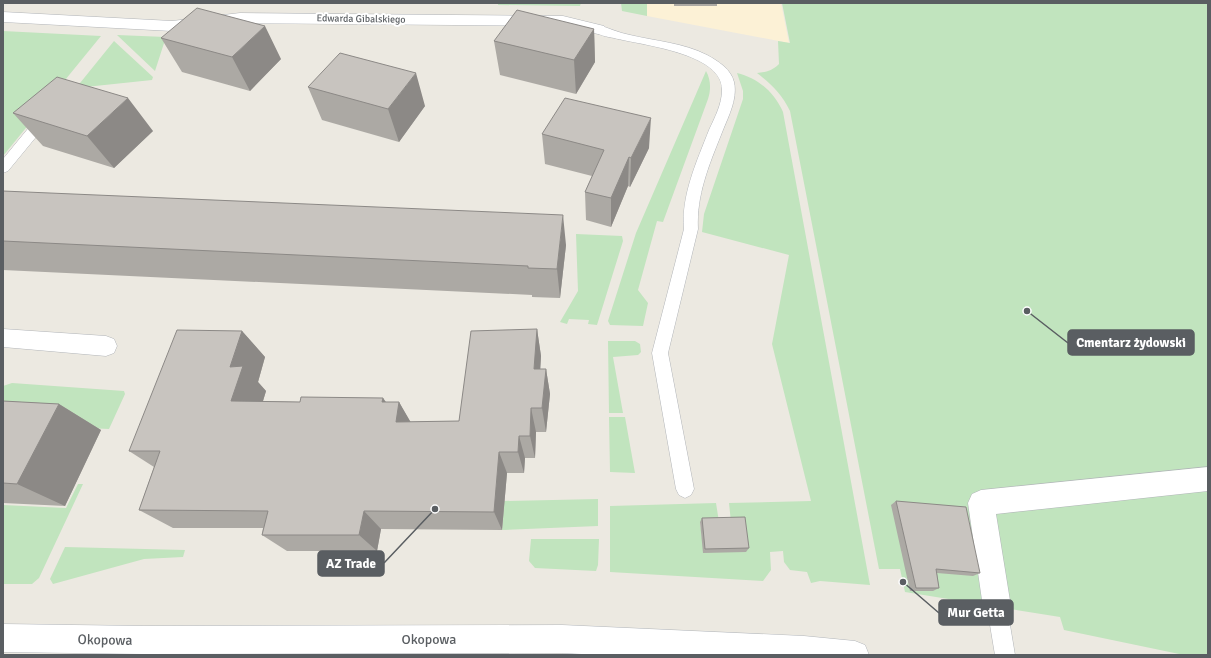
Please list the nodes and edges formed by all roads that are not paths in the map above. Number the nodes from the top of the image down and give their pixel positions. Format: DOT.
graph roads {
  1 [pos="3,16"];
  2 [pos="598,29"];
  3 [pos="51,109"];
  4 [pos="3,168"];
  5 [pos="3,338"];
  6 [pos="106,346"];
  7 [pos="1208,479"];
  8 [pos="685,489"];
  9 [pos="998,607"];
  10 [pos="3,638"];
  11 [pos="855,655"];
  12 [pos="1005,655"];
  1 -- 2 [label="street, Edwarda Gibalskiego"];
  2 -- 8 [label="lane, Edwarda Gibalskiego"];
  3 -- 4 [label="lane"];
  5 -- 6 [label="street"];
  7 -- 9 [label="street"];
  9 -- 12 [label="lane"];
  10 -- 11 [label="street, Okopowa"];
}
